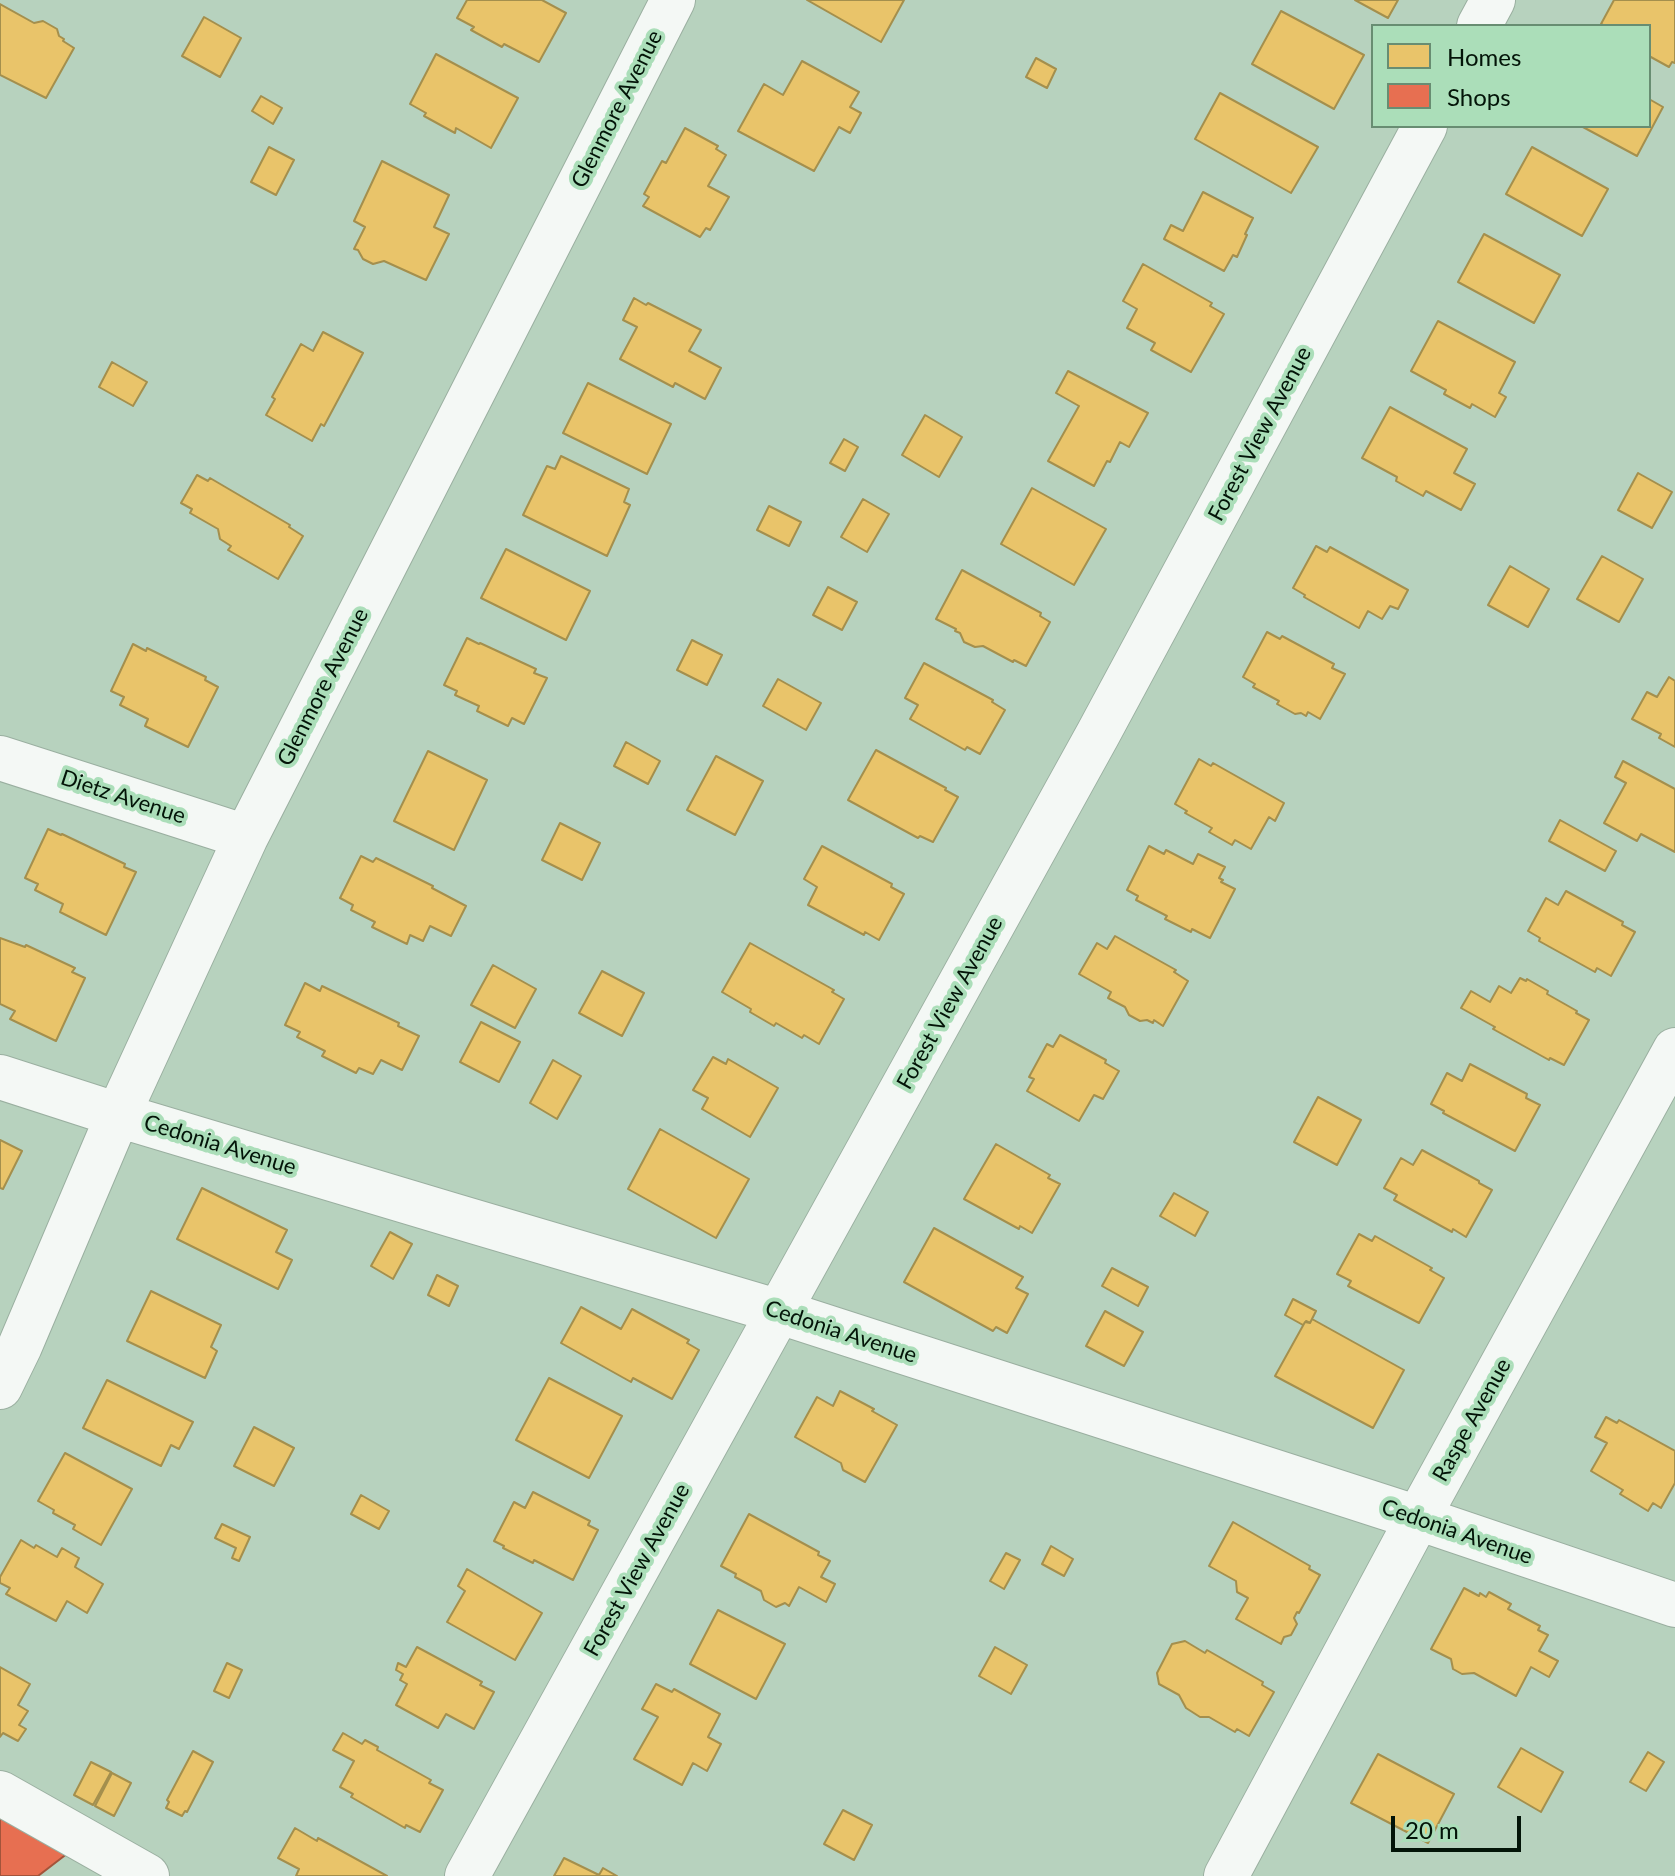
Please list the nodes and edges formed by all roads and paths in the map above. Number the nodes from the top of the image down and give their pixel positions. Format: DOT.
graph roads {
  1 [pos="673,0"];
  2 [pos="1493,0"];
  3 [pos="1480,24"];
  4 [pos="1424,128"];
  5 [pos="0,758"];
  6 [pos="246,837"];
  7 [pos="1675,1050"];
  8 [pos="0,1077"];
  9 [pos="118,1115"];
  10 [pos="780,1312"];
  11 [pos="0,1387"];
  12 [pos="1418,1518"];
  13 [pos="1675,1605"];
  14 [pos="0,1793"];
  15 [pos="147,1876"];
  16 [pos="467,1876"];
  17 [pos="1226,1876"];
  1 -- 6 [label="street, Glenmore Avenue"];
  2 -- 3 [label="street"];
  4 -- 10 [label="street, Forest View Avenue"];
  5 -- 6 [label="street, Dietz Avenue"];
  6 -- 9 [label="street, Glenmore Avenue"];
  7 -- 12 [label="street, Raspe Avenue"];
  8 -- 9 [label="street, Cedonia Avenue"];
  9 -- 10 [label="street, Cedonia Avenue"];
  9 -- 11 [label="street, Glenmore Avenue"];
  10 -- 12 [label="street, Cedonia Avenue"];
  10 -- 16 [label="street, Forest View Avenue"];
  12 -- 13 [label="street, Cedonia Avenue"];
  12 -- 17 [label="street, Raspe Avenue"];
  14 -- 15 [label="street"];
}
